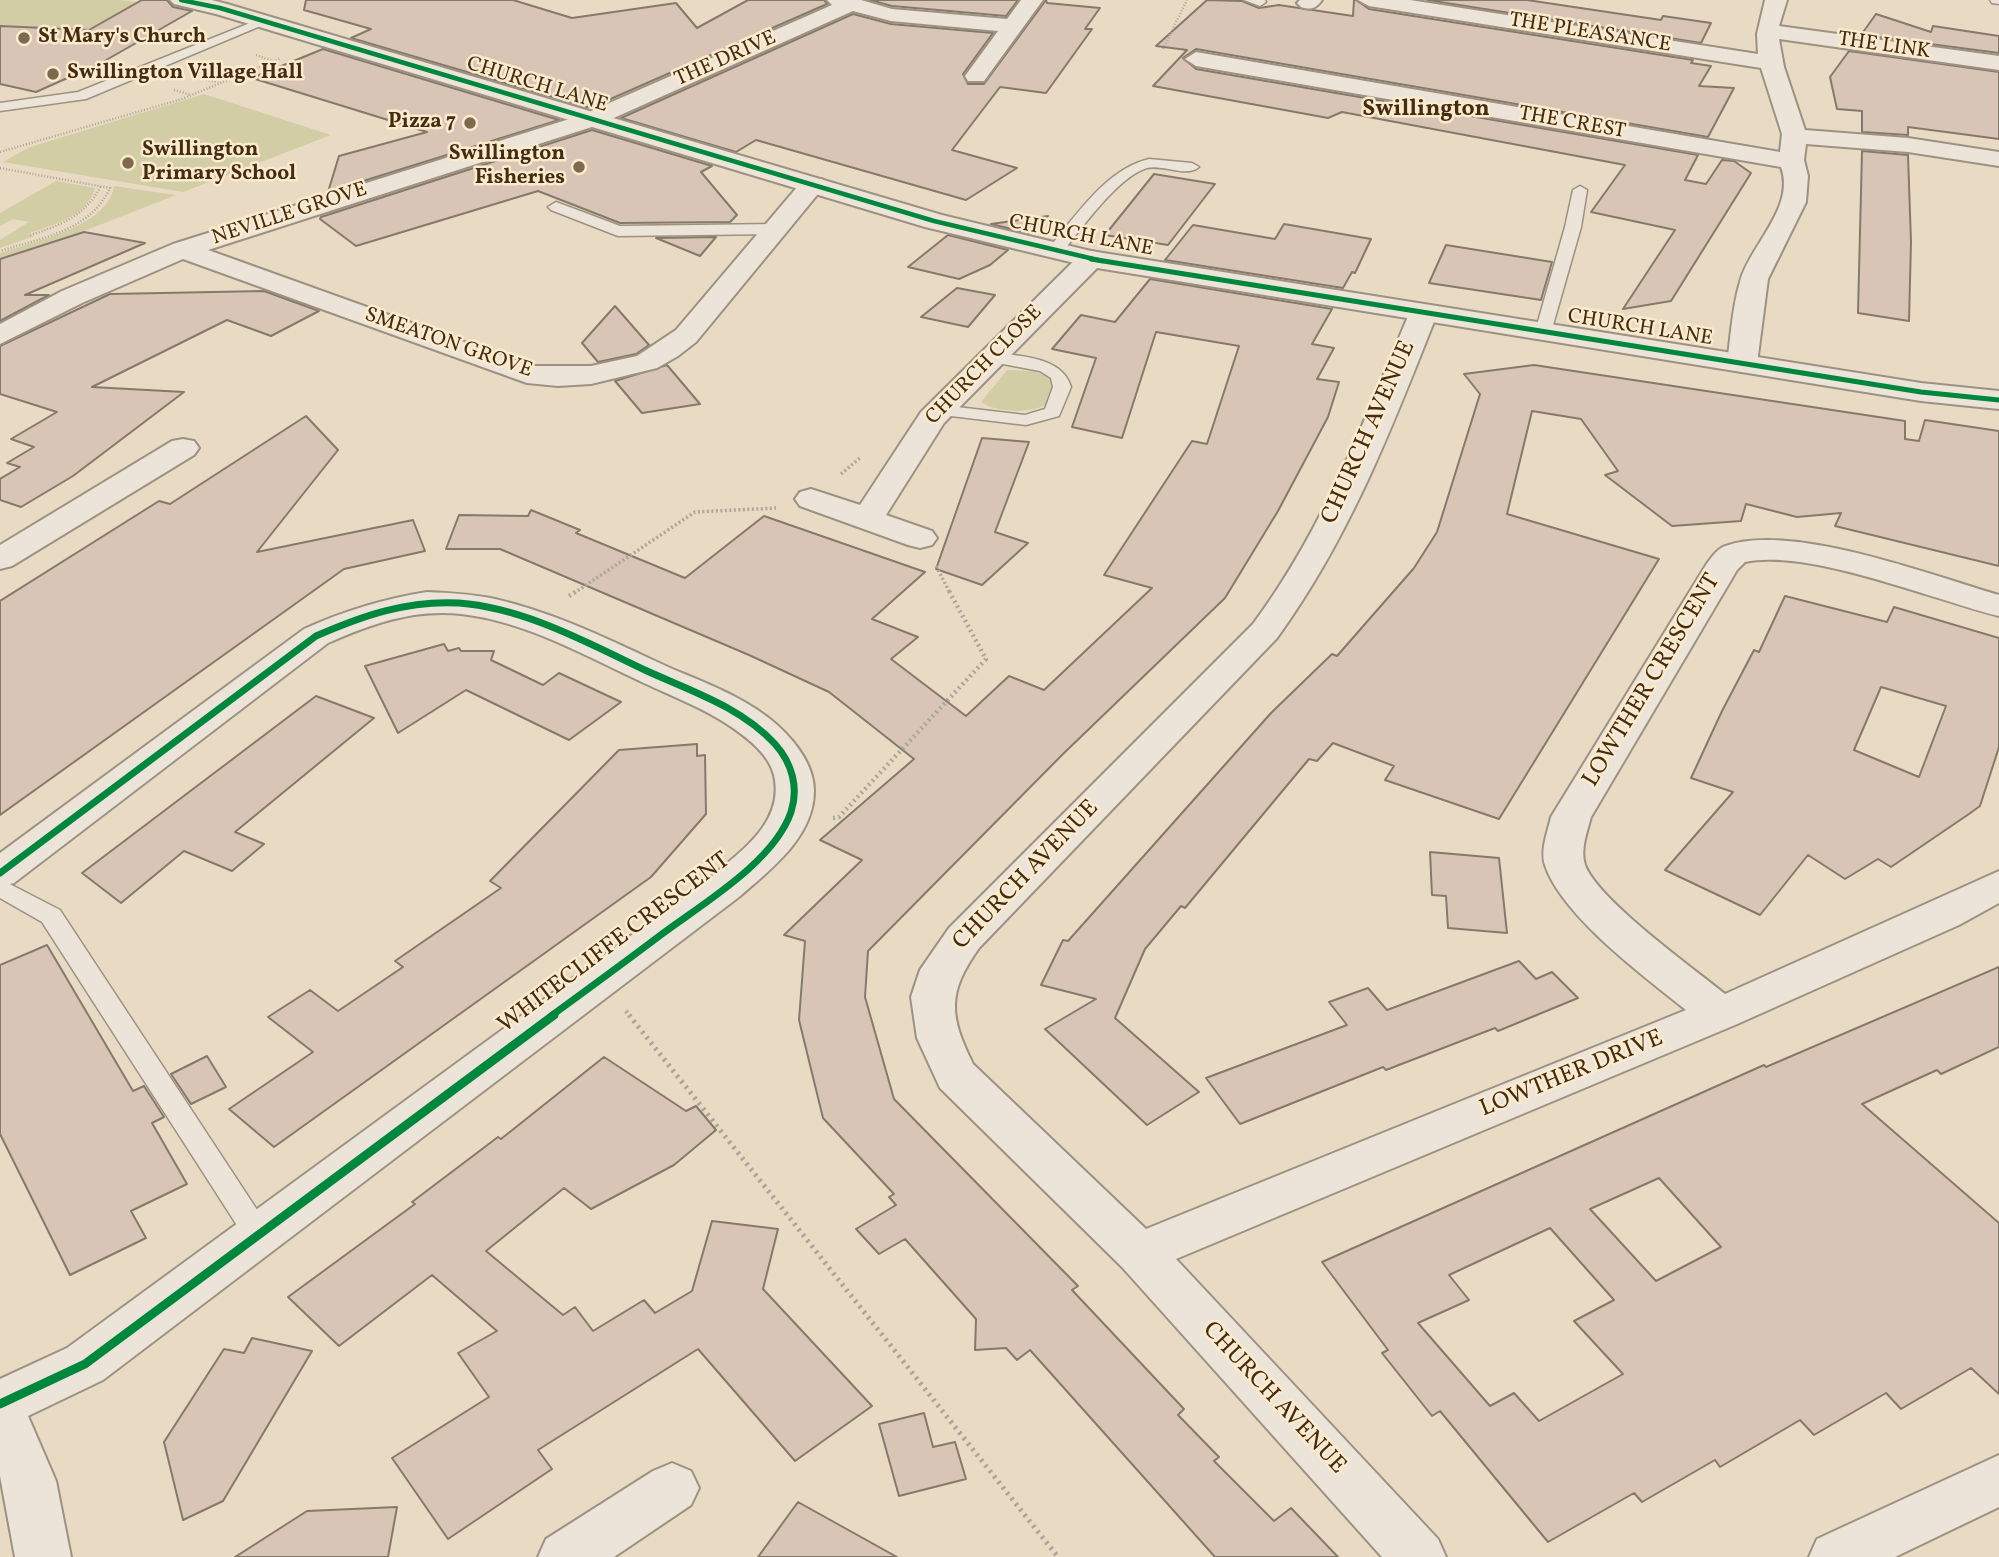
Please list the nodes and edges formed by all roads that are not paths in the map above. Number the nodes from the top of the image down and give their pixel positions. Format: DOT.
graph roads {
  1 [pos="181,0"];
  2 [pos="1032,0"];
  3 [pos="1370,0"];
  4 [pos="1776,0"];
  5 [pos="844,3"];
  6 [pos="264,22"];
  7 [pos="1013,26"];
  8 [pos="1769,31"];
  9 [pos="1196,59"];
  10 [pos="1769,62"];
  11 [pos="1999,63"];
  12 [pos="976,76"];
  13 [pos="0,107"];
  14 [pos="590,120"];
  15 [pos="1794,136"];
  16 [pos="1999,159"];
  17 [pos="1792,161"];
  18 [pos="1192,167"];
  19 [pos="813,184"];
  20 [pos="1580,190"];
  21 [pos="556,207"];
  22 [pos="776,229"];
  23 [pos="182,250"];
  24 [pos="1054,252"];
  25 [pos="1091,259"];
  26 [pos="1423,314"];
  27 [pos="1543,332"];
  28 [pos="0,335"];
  29 [pos="993,357"];
  30 [pos="1742,363"];
  31 [pos="1999,400"];
  32 [pos="940,410"];
  33 [pos="183,448"];
  34 [pos="811,499"];
  35 [pos="868,518"];
  36 [pos="920,538"];
  37 [pos="0,559"];
  38 [pos="1999,606"];
  39 [pos="0,873"];
  40 [pos="1999,885"];
  41 [pos="0,887"];
  42 [pos="1720,1014"];
  43 [pos="259,1236"];
  44 [pos="1139,1253"];
  45 [pos="0,1404"];
  46 [pos="0,1411"];
  47 [pos="1999,1480"];
  48 [pos="672,1488"];
  49 [pos="43,1557"];
  50 [pos="566,1557"];
  51 [pos="1418,1557"];
  52 [pos="1837,1557"];
  1 -- 6 [label="street, CHURCH LANE"];
  2 -- 7 [label="street"];
  3 -- 10 [label="street, THE PLEASANCE"];
  4 -- 8 [label="street"];
  5 -- 7 [label="street"];
  5 -- 14 [label="street, THE DRIVE"];
  6 -- 13 [label="lane"];
  6 -- 14 [label="street, CHURCH LANE"];
  7 -- 12 [label="street"];
  8 -- 10 [label="street"];
  8 -- 11 [label="street, THE LINK"];
  9 -- 17 [label="street, THE CREST"];
  10 -- 15 [label="street"];
  14 -- 19 [label="street, CHURCH LANE"];
  14 -- 23 [label="street, NEVILLE GROVE"];
  15 -- 16 [label="street"];
  15 -- 17 [label="street"];
  17 -- 30 [label="street"];
  18 -- 24 [label="lane"];
  19 -- 22 [label="street, SMEATON GROVE"];
  19 -- 24 [label="street, CHURCH LANE"];
  20 -- 27 [label="lane"];
  21 -- 22 [label="lane"];
  22 -- 23 [label="street, SMEATON GROVE"];
  23 -- 28 [label="street, NEVILLE GROVE"];
  24 -- 25 [label="street, CHURCH LANE"];
  25 -- 26 [label="street, CHURCH LANE"];
  25 -- 29 [label="street, CHURCH CLOSE"];
  26 -- 27 [label="street, CHURCH LANE"];
  26 -- 44 [label="street, CHURCH AVENUE"];
  27 -- 30 [label="street, CHURCH LANE"];
  29 -- 32 [label="street, CHURCH CLOSE"];
  29 -- 32 [label="lane"];
  30 -- 31 [label="street, CHURCH LANE"];
  32 -- 35 [label="street, CHURCH CLOSE"];
  33 -- 37 [label="street"];
  34 -- 35 [label="street"];
  35 -- 36 [label="street"];
  38 -- 42 [label="street, LOWTHER CRESCENT"];
  39 -- 43 [label="street, WHITECLIFFE CRESCENT"];
  40 -- 42 [label="street, LOWTHER DRIVE"];
  41 -- 43 [label="lane"];
  42 -- 44 [label="street, LOWTHER DRIVE"];
  43 -- 45 [label="street, WHITECLIFFE CRESCENT"];
  44 -- 51 [label="street, CHURCH AVENUE"];
  46 -- 49 [label="street"];
  47 -- 52 [label="street"];
  48 -- 50 [label="street"];
}
